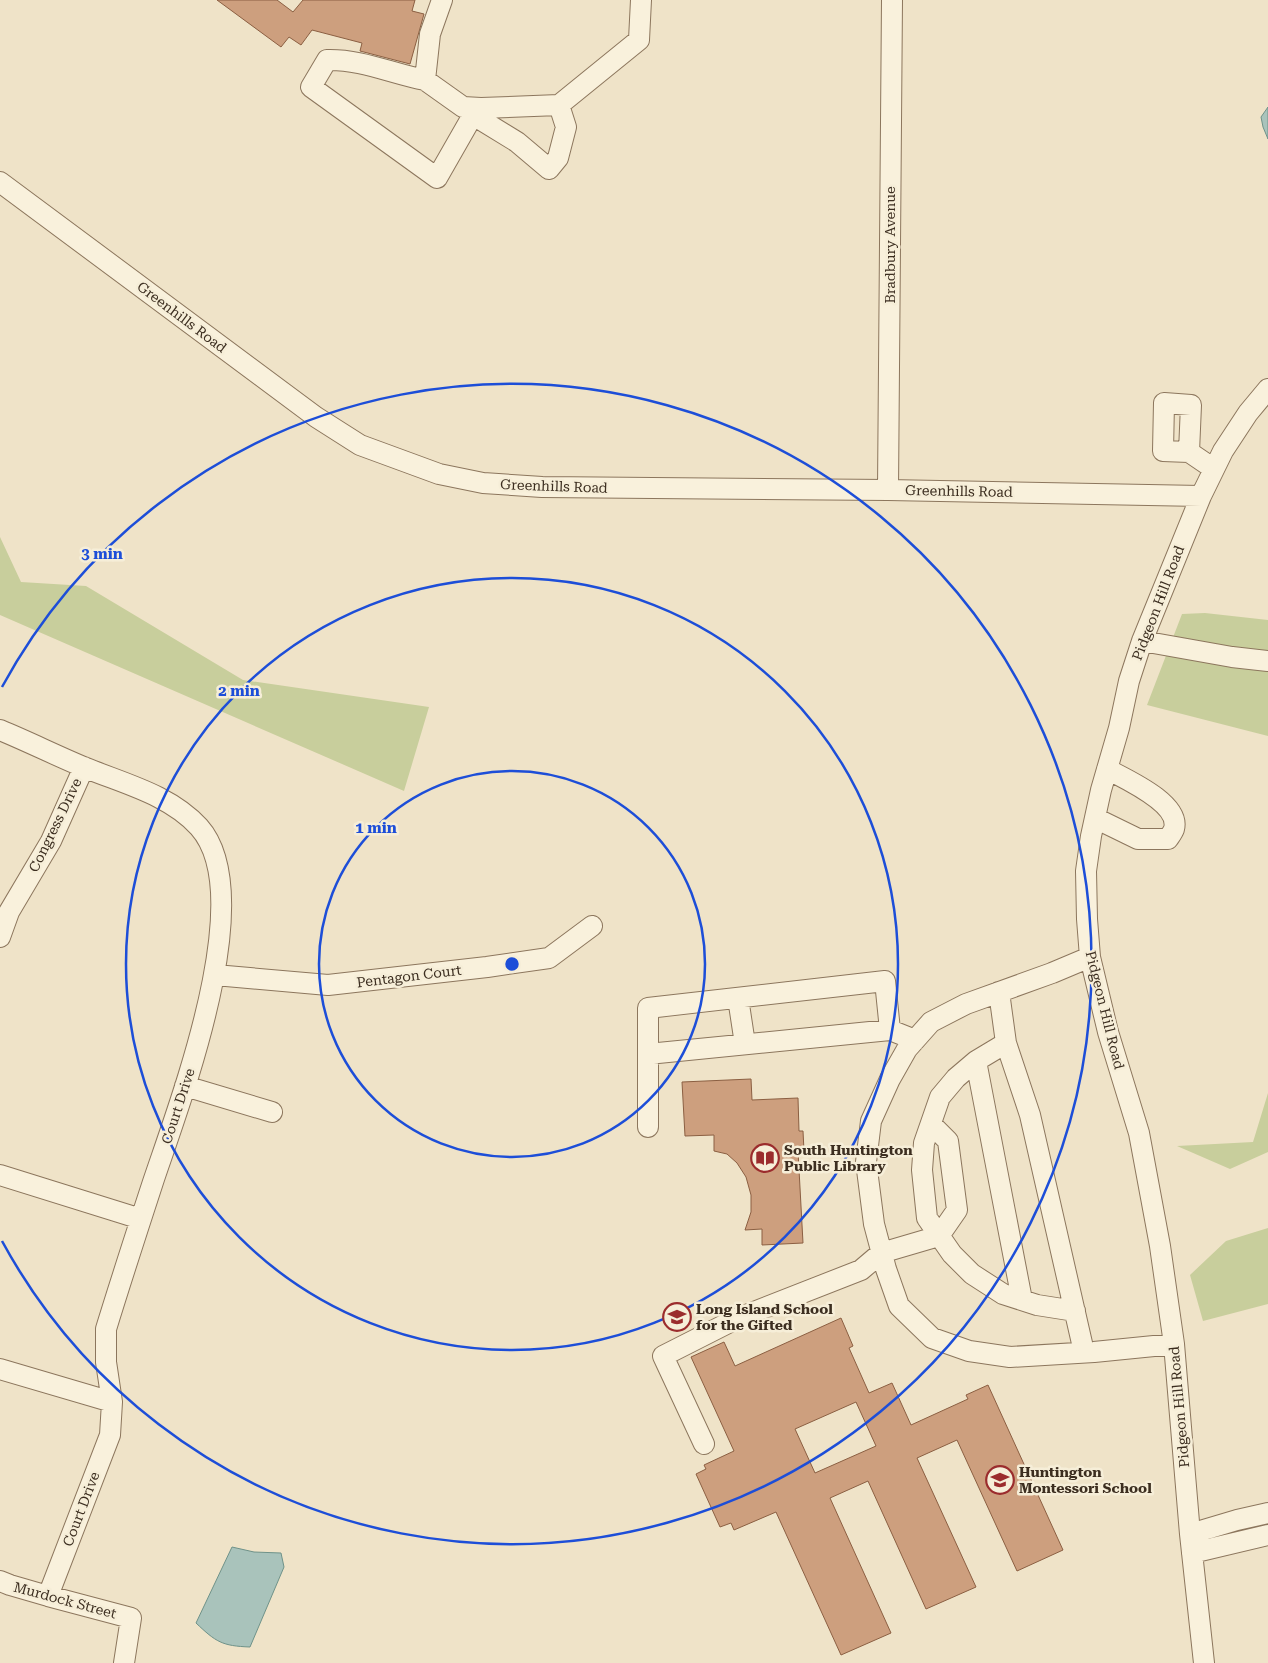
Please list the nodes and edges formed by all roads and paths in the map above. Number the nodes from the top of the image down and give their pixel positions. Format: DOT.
graph roads {
  1 [pos="442,0"];
  2 [pos="641,0"];
  3 [pos="892,0"];
  4 [pos="425,80"];
  5 [pos="559,105"];
  6 [pos="0,182"];
  7 [pos="1268,390"];
  8 [pos="1189,452"];
  9 [pos="1214,469"];
  10 [pos="888,490"];
  11 [pos="1201,496"];
  12 [pos="1142,641"];
  13 [pos="1268,661"];
  14 [pos="0,730"];
  15 [pos="84,767"];
  16 [pos="1107,769"];
  17 [pos="1095,818"];
  18 [pos="592,926"];
  19 [pos="0,937"];
  20 [pos="1090,957"];
  21 [pos="215,975"];
  22 [pos="999,992"];
  23 [pos="738,998"];
  24 [pos="890,1030"];
  25 [pos="915,1040"];
  26 [pos="1006,1043"];
  27 [pos="745,1044"];
  28 [pos="648,1054"];
  29 [pos="976,1061"];
  30 [pos="185,1086"];
  31 [pos="272,1112"];
  32 [pos="931,1124"];
  33 [pos="648,1127"];
  34 [pos="0,1175"];
  35 [pos="141,1219"];
  36 [pos="939,1236"];
  37 [pos="881,1253"];
  38 [pos="1022,1300"];
  39 [pos="1074,1311"];
  40 [pos="1174,1344"];
  41 [pos="1084,1352"];
  42 [pos="0,1369"];
  43 [pos="112,1402"];
  44 [pos="704,1444"];
  45 [pos="1268,1513"];
  46 [pos="1268,1535"];
  47 [pos="1191,1543"];
  48 [pos="0,1581"];
  49 [pos="48,1596"];
  50 [pos="124,1663"];
  51 [pos="1204,1663"];
  1 -- 4 [label="street"];
  2 -- 5 [label="street"];
  3 -- 10 [label="street, Bradbury Avenue"];
  4 -- 5 [label="street"];
  4 -- 5 [label="street"];
  6 -- 10 [label="street, Greenhills Road"];
  7 -- 9 [label="street, Pidgeon Hill Road"];
  8 -- 9 [label="street"];
  9 -- 11 [label="street, Pidgeon Hill Road"];
  10 -- 11 [label="street, Greenhills Road"];
  11 -- 12 [label="street, Pidgeon Hill Road"];
  12 -- 13 [label="street"];
  12 -- 16 [label="street, Pidgeon Hill Road"];
  14 -- 15 [label="street, Court Drive"];
  15 -- 19 [label="street, Congress Drive"];
  15 -- 21 [label="street, Court Drive"];
  16 -- 17 [label="street, Pidgeon Hill Road"];
  16 -- 17 [label="street"];
  17 -- 20 [label="street, Pidgeon Hill Road"];
  18 -- 21 [label="street, Pentagon Court"];
  20 -- 22 [label="street"];
  20 -- 40 [label="street, Pidgeon Hill Road"];
  21 -- 30 [label="street, Court Drive"];
  22 -- 25 [label="street"];
  22 -- 26 [label="street"];
  23 -- 24 [label="street"];
  23 -- 27 [label="street"];
  23 -- 28 [label="street"];
  24 -- 25 [label="street"];
  24 -- 27 [label="street"];
  25 -- 37 [label="street"];
  26 -- 29 [label="street"];
  26 -- 39 [label="street"];
  27 -- 28 [label="street"];
  28 -- 33 [label="street"];
  29 -- 32 [label="street"];
  29 -- 38 [label="street"];
  30 -- 31 [label="street"];
  30 -- 35 [label="street, Court Drive"];
  32 -- 36 [label="street"];
  32 -- 36 [label="street"];
  34 -- 35 [label="street"];
  35 -- 43 [label="street, Court Drive"];
  36 -- 37 [label="street"];
  36 -- 38 [label="street"];
  37 -- 41 [label="street"];
  37 -- 44 [label="street"];
  38 -- 39 [label="street"];
  39 -- 41 [label="street"];
  40 -- 41 [label="street"];
  40 -- 47 [label="street, Pidgeon Hill Road"];
  42 -- 43 [label="street"];
  43 -- 49 [label="street, Court Drive"];
  45 -- 47 [label="street"];
  46 -- 47 [label="street"];
  47 -- 51 [label="street, Pidgeon Hill Road"];
  48 -- 49 [label="street, Murdock Street"];
  49 -- 50 [label="street, Murdock Street"];
}
